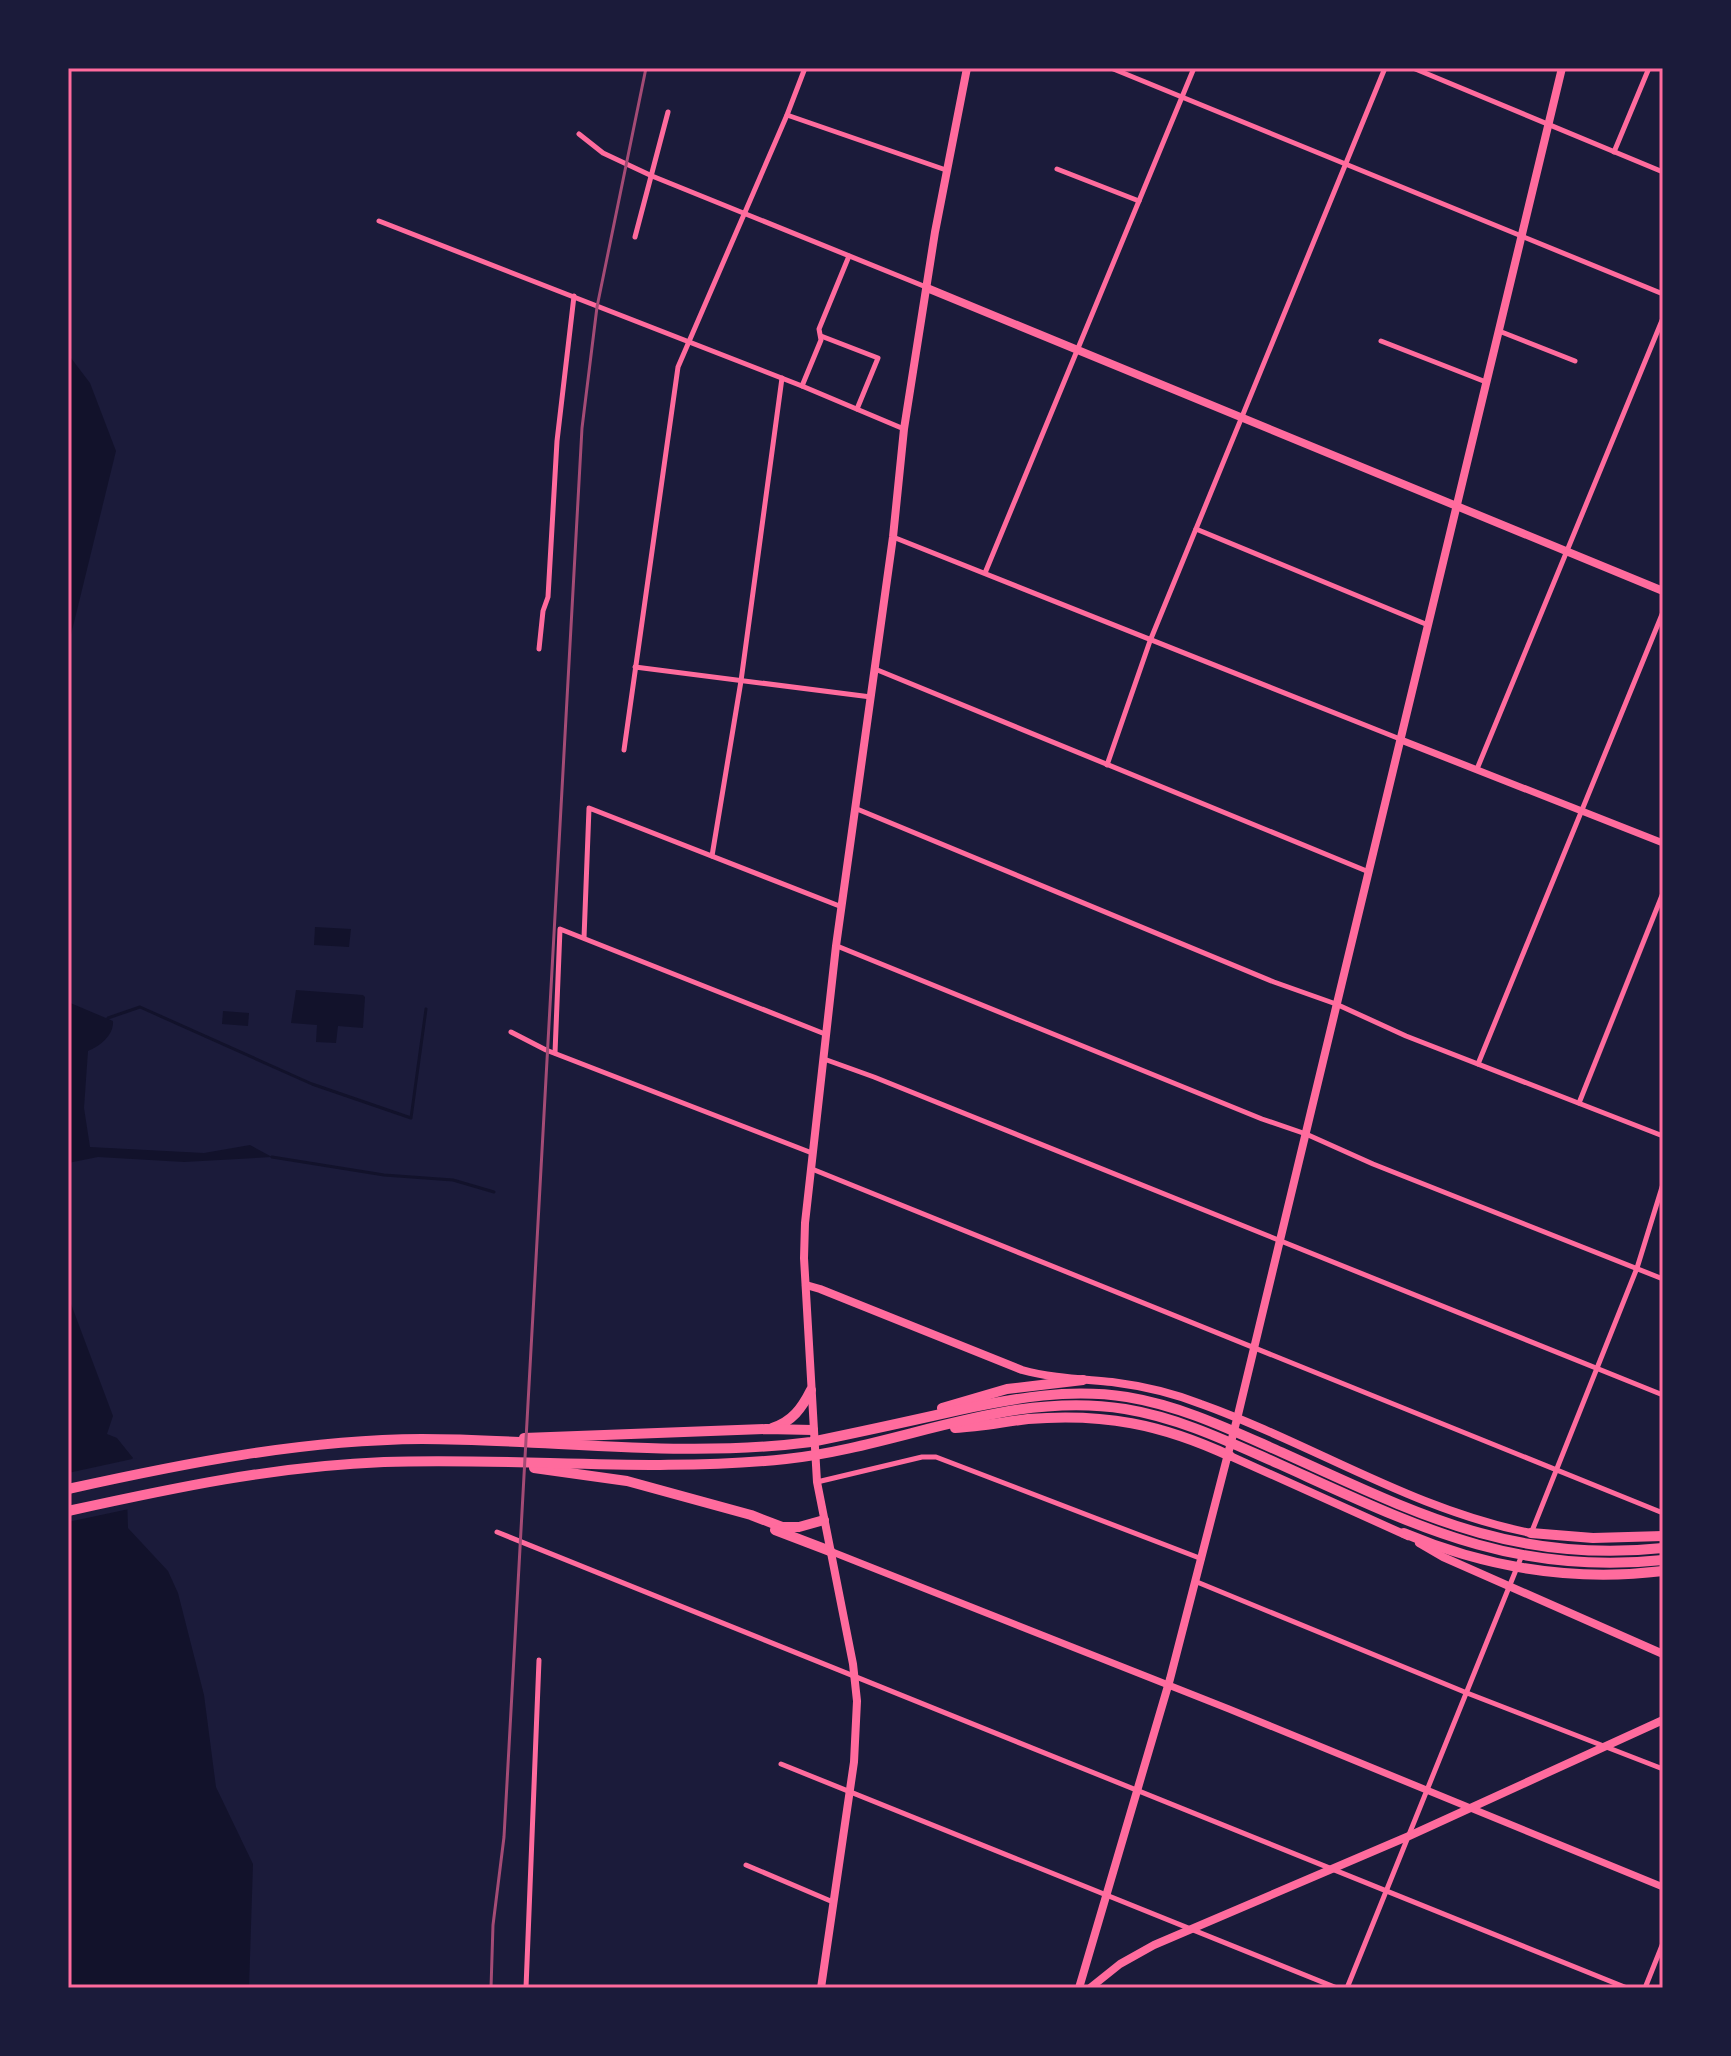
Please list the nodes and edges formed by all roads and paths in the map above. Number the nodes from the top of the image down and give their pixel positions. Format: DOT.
graph roads {
  1 [pos="805,68"];
  2 [pos="967,68"];
  3 [pos="1111,68"];
  4 [pos="1194,68"];
  5 [pos="1385,68"];
  6 [pos="1413,68"];
  7 [pos="1562,68"];
  8 [pos="1649,68"];
  9 [pos="1182,98"];
  10 [pos="668,112"];
  11 [pos="787,115"];
  12 [pos="1549,125"];
  13 [pos="579,134"];
  14 [pos="1614,152"];
  15 [pos="1346,165"];
  16 [pos="1057,169"];
  17 [pos="946,170"];
  18 [pos="1663,172"];
  19 [pos="652,176"];
  20 [pos="1139,201"];
  21 [pos="745,213"];
  22 [pos="379,221"];
  23 [pos="1522,236"];
  24 [pos="635,237"];
  25 [pos="849,256"];
  26 [pos="927,288"];
  27 [pos="1663,294"];
  28 [pos="574,296"];
  29 [pos="1663,318"];
  30 [pos="1499,331"];
  31 [pos="820,336"];
  32 [pos="688,341"];
  33 [pos="1381,341"];
  34 [pos="1078,351"];
  35 [pos="1575,361"];
  36 [pos="782,378"];
  37 [pos="1486,383"];
  38 [pos="802,386"];
  39 [pos="857,409"];
  40 [pos="1241,418"];
  41 [pos="904,429"];
  42 [pos="1456,507"];
  43 [pos="1196,529"];
  44 [pos="893,537"];
  45 [pos="1567,552"];
  46 [pos="985,573"];
  47 [pos="1663,591"];
  48 [pos="1663,612"];
  49 [pos="1429,626"];
  50 [pos="1150,641"];
  51 [pos="539,649"];
  52 [pos="635,667"];
  53 [pos="875,669"];
  54 [pos="741,681"];
  55 [pos="872,697"];
  56 [pos="1401,740"];
  57 [pos="624,750"];
  58 [pos="1107,765"];
  59 [pos="1477,769"];
  60 [pos="857,809"];
  61 [pos="1580,810"];
  62 [pos="1663,843"];
  63 [pos="712,856"];
  64 [pos="1370,873"];
  65 [pos="1663,893"];
  66 [pos="843,907"];
  67 [pos="584,938"];
  68 [pos="836,946"];
  69 [pos="1336,1004"];
  70 [pos="511,1032"];
  71 [pos="825,1034"];
  72 [pos="555,1053"];
  73 [pos="824,1059"];
  74 [pos="1478,1064"];
  75 [pos="1579,1103"];
  76 [pos="1306,1134"];
  77 [pos="1663,1136"];
  78 [pos="813,1153"];
  79 [pos="811,1169"];
  80 [pos="1663,1184"];
  81 [pos="1279,1240"];
  82 [pos="1637,1268"];
  83 [pos="1663,1279"];
  84 [pos="806,1285"];
  85 [pos="1254,1346"];
  86 [pos="1596,1368"];
  87 [pos="1083,1380"];
  88 [pos="811,1390"];
  89 [pos="1663,1395"];
  90 [pos="910,1419"];
  91 [pos="1236,1422"];
  92 [pos="766,1429"];
  93 [pos="813,1430"];
  94 [pos="925,1430"];
  95 [pos="552,1440"];
  96 [pos="1230,1453"];
  97 [pos="551,1466"];
  98 [pos="1558,1470"];
  99 [pos="817,1482"];
  100 [pos="68,1489"];
  101 [pos="722,1507"];
  102 [pos="68,1511"];
  103 [pos="1663,1513"];
  104 [pos="824,1520"];
  105 [pos="497,1532"];
  106 [pos="1404,1533"];
  107 [pos="1530,1536"];
  108 [pos="1663,1536"];
  109 [pos="1663,1548"];
  110 [pos="830,1551"];
  111 [pos="1202,1559"];
  112 [pos="1663,1560"];
  113 [pos="1518,1565"];
  114 [pos="1663,1571"];
  115 [pos="1197,1582"];
  116 [pos="1509,1585"];
  117 [pos="1663,1654"];
  118 [pos="539,1660"];
  119 [pos="855,1677"];
  120 [pos="1168,1686"];
  121 [pos="1467,1693"];
  122 [pos="1663,1720"];
  123 [pos="1605,1746"];
  124 [pos="781,1764"];
  125 [pos="1663,1769"];
  126 [pos="1137,1790"];
  127 [pos="1427,1791"];
  128 [pos="850,1792"];
  129 [pos="1469,1808"];
  130 [pos="1409,1836"];
  131 [pos="746,1865"];
  132 [pos="1331,1869"];
  133 [pos="1663,1887"];
  134 [pos="1386,1891"];
  135 [pos="1105,1894"];
  136 [pos="834,1902"];
  137 [pos="1191,1929"];
  138 [pos="1663,1943"];
  139 [pos="526,1988"];
  140 [pos="821,1988"];
  141 [pos="1079,1988"];
  142 [pos="1090,1988"];
  143 [pos="1337,1988"];
  144 [pos="1347,1988"];
  145 [pos="1627,1988"];
  146 [pos="1645,1988"];
  1 -- 11 [label="street"];
  2 -- 17 [label="main road"];
  3 -- 9 [label="street"];
  4 -- 9 [label="street"];
  5 -- 15 [label="street"];
  6 -- 12 [label="street"];
  7 -- 12 [label="main road"];
  8 -- 14 [label="street"];
  9 -- 15 [label="street"];
  9 -- 20 [label="street"];
  10 -- 19 [label="street"];
  11 -- 17 [label="street"];
  11 -- 21 [label="street"];
  12 -- 14 [label="street"];
  12 -- 23 [label="main road"];
  13 -- 19 [label="street"];
  14 -- 18 [label="street"];
  15 -- 23 [label="street"];
  15 -- 40 [label="street"];
  16 -- 20 [label="street"];
  17 -- 26 [label="main road"];
  19 -- 21 [label="street"];
  19 -- 24 [label="street"];
  20 -- 34 [label="street"];
  21 -- 25 [label="street"];
  21 -- 32 [label="street"];
  22 -- 28 [label="street"];
  23 -- 27 [label="street"];
  23 -- 30 [label="main road"];
  25 -- 26 [label="street"];
  25 -- 31 [label="street"];
  26 -- 34 [label="main road"];
  26 -- 41 [label="main road"];
  28 -- 32 [label="street"];
  28 -- 51 [label="street"];
  29 -- 45 [label="street"];
  30 -- 35 [label="street"];
  30 -- 37 [label="main road"];
  31 -- 38 [label="street"];
  31 -- 39 [label="street"];
  32 -- 36 [label="street"];
  32 -- 52 [label="street"];
  33 -- 37 [label="street"];
  34 -- 40 [label="main road"];
  34 -- 46 [label="street"];
  36 -- 38 [label="street"];
  36 -- 54 [label="street"];
  37 -- 42 [label="main road"];
  38 -- 39 [label="street"];
  39 -- 41 [label="street"];
  40 -- 42 [label="main road"];
  40 -- 43 [label="street"];
  41 -- 44 [label="main road"];
  42 -- 45 [label="main road"];
  42 -- 49 [label="main road"];
  43 -- 49 [label="street"];
  43 -- 50 [label="street"];
  44 -- 46 [label="street"];
  44 -- 53 [label="main road"];
  45 -- 47 [label="main road"];
  45 -- 59 [label="street"];
  46 -- 50 [label="street"];
  48 -- 61 [label="street"];
  49 -- 56 [label="main road"];
  50 -- 56 [label="street"];
  50 -- 58 [label="street"];
  52 -- 54 [label="street"];
  52 -- 57 [label="street"];
  53 -- 55 [label="main road"];
  53 -- 58 [label="street"];
  54 -- 55 [label="street"];
  54 -- 63 [label="street"];
  55 -- 60 [label="main road"];
  56 -- 59 [label="street"];
  56 -- 64 [label="main road"];
  58 -- 64 [label="street"];
  59 -- 61 [label="street"];
  60 -- 66 [label="main road"];
  60 -- 69 [label="street"];
  61 -- 62 [label="street"];
  61 -- 74 [label="street"];
  63 -- 66 [label="street"];
  63 -- 67 [label="street"];
  64 -- 69 [label="main road"];
  65 -- 75 [label="street"];
  66 -- 68 [label="main road"];
  67 -- 71 [label="street"];
  67 -- 72 [label="street"];
  68 -- 71 [label="main road"];
  68 -- 76 [label="street"];
  69 -- 74 [label="street"];
  69 -- 76 [label="main road"];
  70 -- 72 [label="street"];
  71 -- 73 [label="main road"];
  72 -- 78 [label="street"];
  73 -- 78 [label="main road"];
  73 -- 81 [label="street"];
  74 -- 75 [label="street"];
  75 -- 77 [label="street"];
  76 -- 81 [label="main road"];
  76 -- 82 [label="street"];
  78 -- 79 [label="main road"];
  79 -- 84 [label="main road"];
  79 -- 85 [label="street"];
  80 -- 82 [label="street"];
  81 -- 85 [label="main road"];
  81 -- 86 [label="street"];
  82 -- 83 [label="street"];
  82 -- 86 [label="street"];
  84 -- 87 [label="main road"];
  84 -- 88 [label="main road"];
  85 -- 91 [label="main road"];
  85 -- 98 [label="street"];
  86 -- 89 [label="street"];
  86 -- 98 [label="street"];
  87 -- 90 [label="highway"];
  87 -- 91 [label="main road"];
  88 -- 92 [label="highway"];
  88 -- 93 [label="main road"];
  90 -- 95 [label="highway"];
  90 -- 109 [label="highway"];
  91 -- 96 [label="main road"];
  91 -- 107 [label="main road"];
  92 -- 93 [label="highway"];
  92 -- 95 [label="highway"];
  93 -- 99 [label="main road"];
  94 -- 96 [label="highway"];
  94 -- 97 [label="highway"];
  94 -- 112 [label="highway"];
  95 -- 100 [label="highway"];
  96 -- 106 [label="main road"];
  96 -- 111 [label="main road"];
  97 -- 101 [label="highway"];
  97 -- 102 [label="highway"];
  98 -- 103 [label="street"];
  98 -- 107 [label="street"];
  99 -- 104 [label="main road"];
  99 -- 111 [label="street"];
  101 -- 104 [label="highway"];
  101 -- 110 [label="highway"];
  104 -- 110 [label="main road"];
  105 -- 119 [label="street"];
  106 -- 113 [label="highway"];
  106 -- 116 [label="main road"];
  107 -- 108 [label="highway"];
  107 -- 113 [label="street"];
  110 -- 119 [label="main road"];
  110 -- 120 [label="street"];
  111 -- 115 [label="main road"];
  113 -- 114 [label="highway"];
  113 -- 116 [label="street"];
  115 -- 120 [label="main road"];
  115 -- 121 [label="street"];
  116 -- 117 [label="main road"];
  116 -- 121 [label="street"];
  118 -- 139 [label="street"];
  119 -- 126 [label="street"];
  119 -- 128 [label="main road"];
  120 -- 126 [label="main road"];
  120 -- 127 [label="street"];
  121 -- 123 [label="street"];
  121 -- 127 [label="street"];
  122 -- 123 [label="main road"];
  123 -- 125 [label="street"];
  123 -- 129 [label="main road"];
  124 -- 128 [label="street"];
  126 -- 132 [label="street"];
  126 -- 135 [label="main road"];
  127 -- 129 [label="street"];
  127 -- 130 [label="street"];
  128 -- 135 [label="street"];
  128 -- 136 [label="main road"];
  129 -- 130 [label="main road"];
  129 -- 133 [label="street"];
  130 -- 132 [label="main road"];
  130 -- 134 [label="street"];
  131 -- 136 [label="street"];
  132 -- 134 [label="street"];
  132 -- 137 [label="main road"];
  134 -- 144 [label="street"];
  134 -- 145 [label="street"];
  135 -- 137 [label="street"];
  135 -- 141 [label="main road"];
  136 -- 140 [label="main road"];
  137 -- 142 [label="main road"];
  137 -- 143 [label="street"];
  138 -- 146 [label="street"];
}
